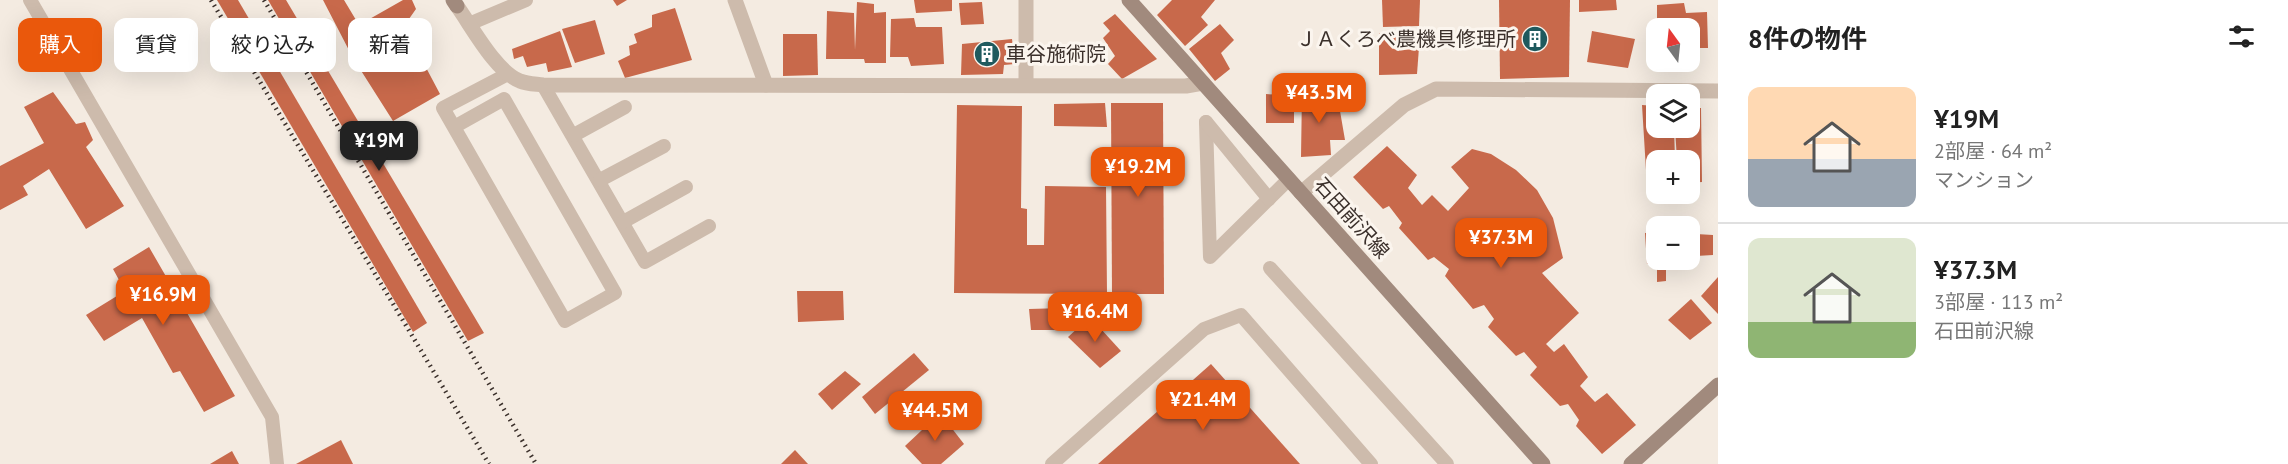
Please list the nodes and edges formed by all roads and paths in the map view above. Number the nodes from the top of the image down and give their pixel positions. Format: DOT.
graph roads {
  1 [pos="30,0"];
  2 [pos="526,0"];
  3 [pos="735,0"];
  4 [pos="1026,0"];
  5 [pos="1129,0"];
  6 [pos="455,3"];
  7 [pos="469,24"];
  8 [pos="508,74"];
  9 [pos="1203,83"];
  10 [pos="543,85"];
  11 [pos="766,85"];
  12 [pos="1026,85"];
  13 [pos="1718,91"];
  14 [pos="625,107"];
  15 [pos="454,127"];
  16 [pos="574,135"];
  17 [pos="664,146"];
  18 [pos="1289,179"];
  19 [pos="600,180"];
  20 [pos="686,188"];
  21 [pos="1301,193"];
  22 [pos="1269,200"];
  23 [pos="623,222"];
  24 [pos="709,226"];
  25 [pos="1270,268"];
  26 [pos="1718,385"];
  27 [pos="278,464"];
  28 [pos="1052,464"];
  29 [pos="1371,464"];
  30 [pos="1447,464"];
  31 [pos="1543,464"];
  32 [pos="1631,464"];
  1 -- 27 [label="lane"];
  2 -- 7 [label="lane"];
  3 -- 11 [label="street"];
  4 -- 12 [label="street"];
  5 -- 9 [label="main road, 石田前沢線"];
  6 -- 7 [label="street"];
  7 -- 8 [label="street"];
  8 -- 10 [label="street"];
  8 -- 15 [label="lane"];
  9 -- 12 [label="street"];
  9 -- 18 [label="main road, 石田前沢線"];
  10 -- 11 [label="street"];
  10 -- 16 [label="lane"];
  11 -- 12 [label="street"];
  13 -- 21 [label="street"];
  14 -- 16 [label="lane"];
  15 -- 15 [label="lane"];
  16 -- 19 [label="lane"];
  17 -- 19 [label="lane"];
  18 -- 21 [label="main road, 石田前沢線"];
  18 -- 22 [label="lane"];
  19 -- 23 [label="lane"];
  20 -- 23 [label="lane"];
  21 -- 31 [label="main road, 石田前沢線"];
  22 -- 22 [label="lane"];
  23 -- 24 [label="lane"];
  25 -- 30 [label="lane"];
  26 -- 32 [label="main road"];
  28 -- 29 [label="lane"];
}
